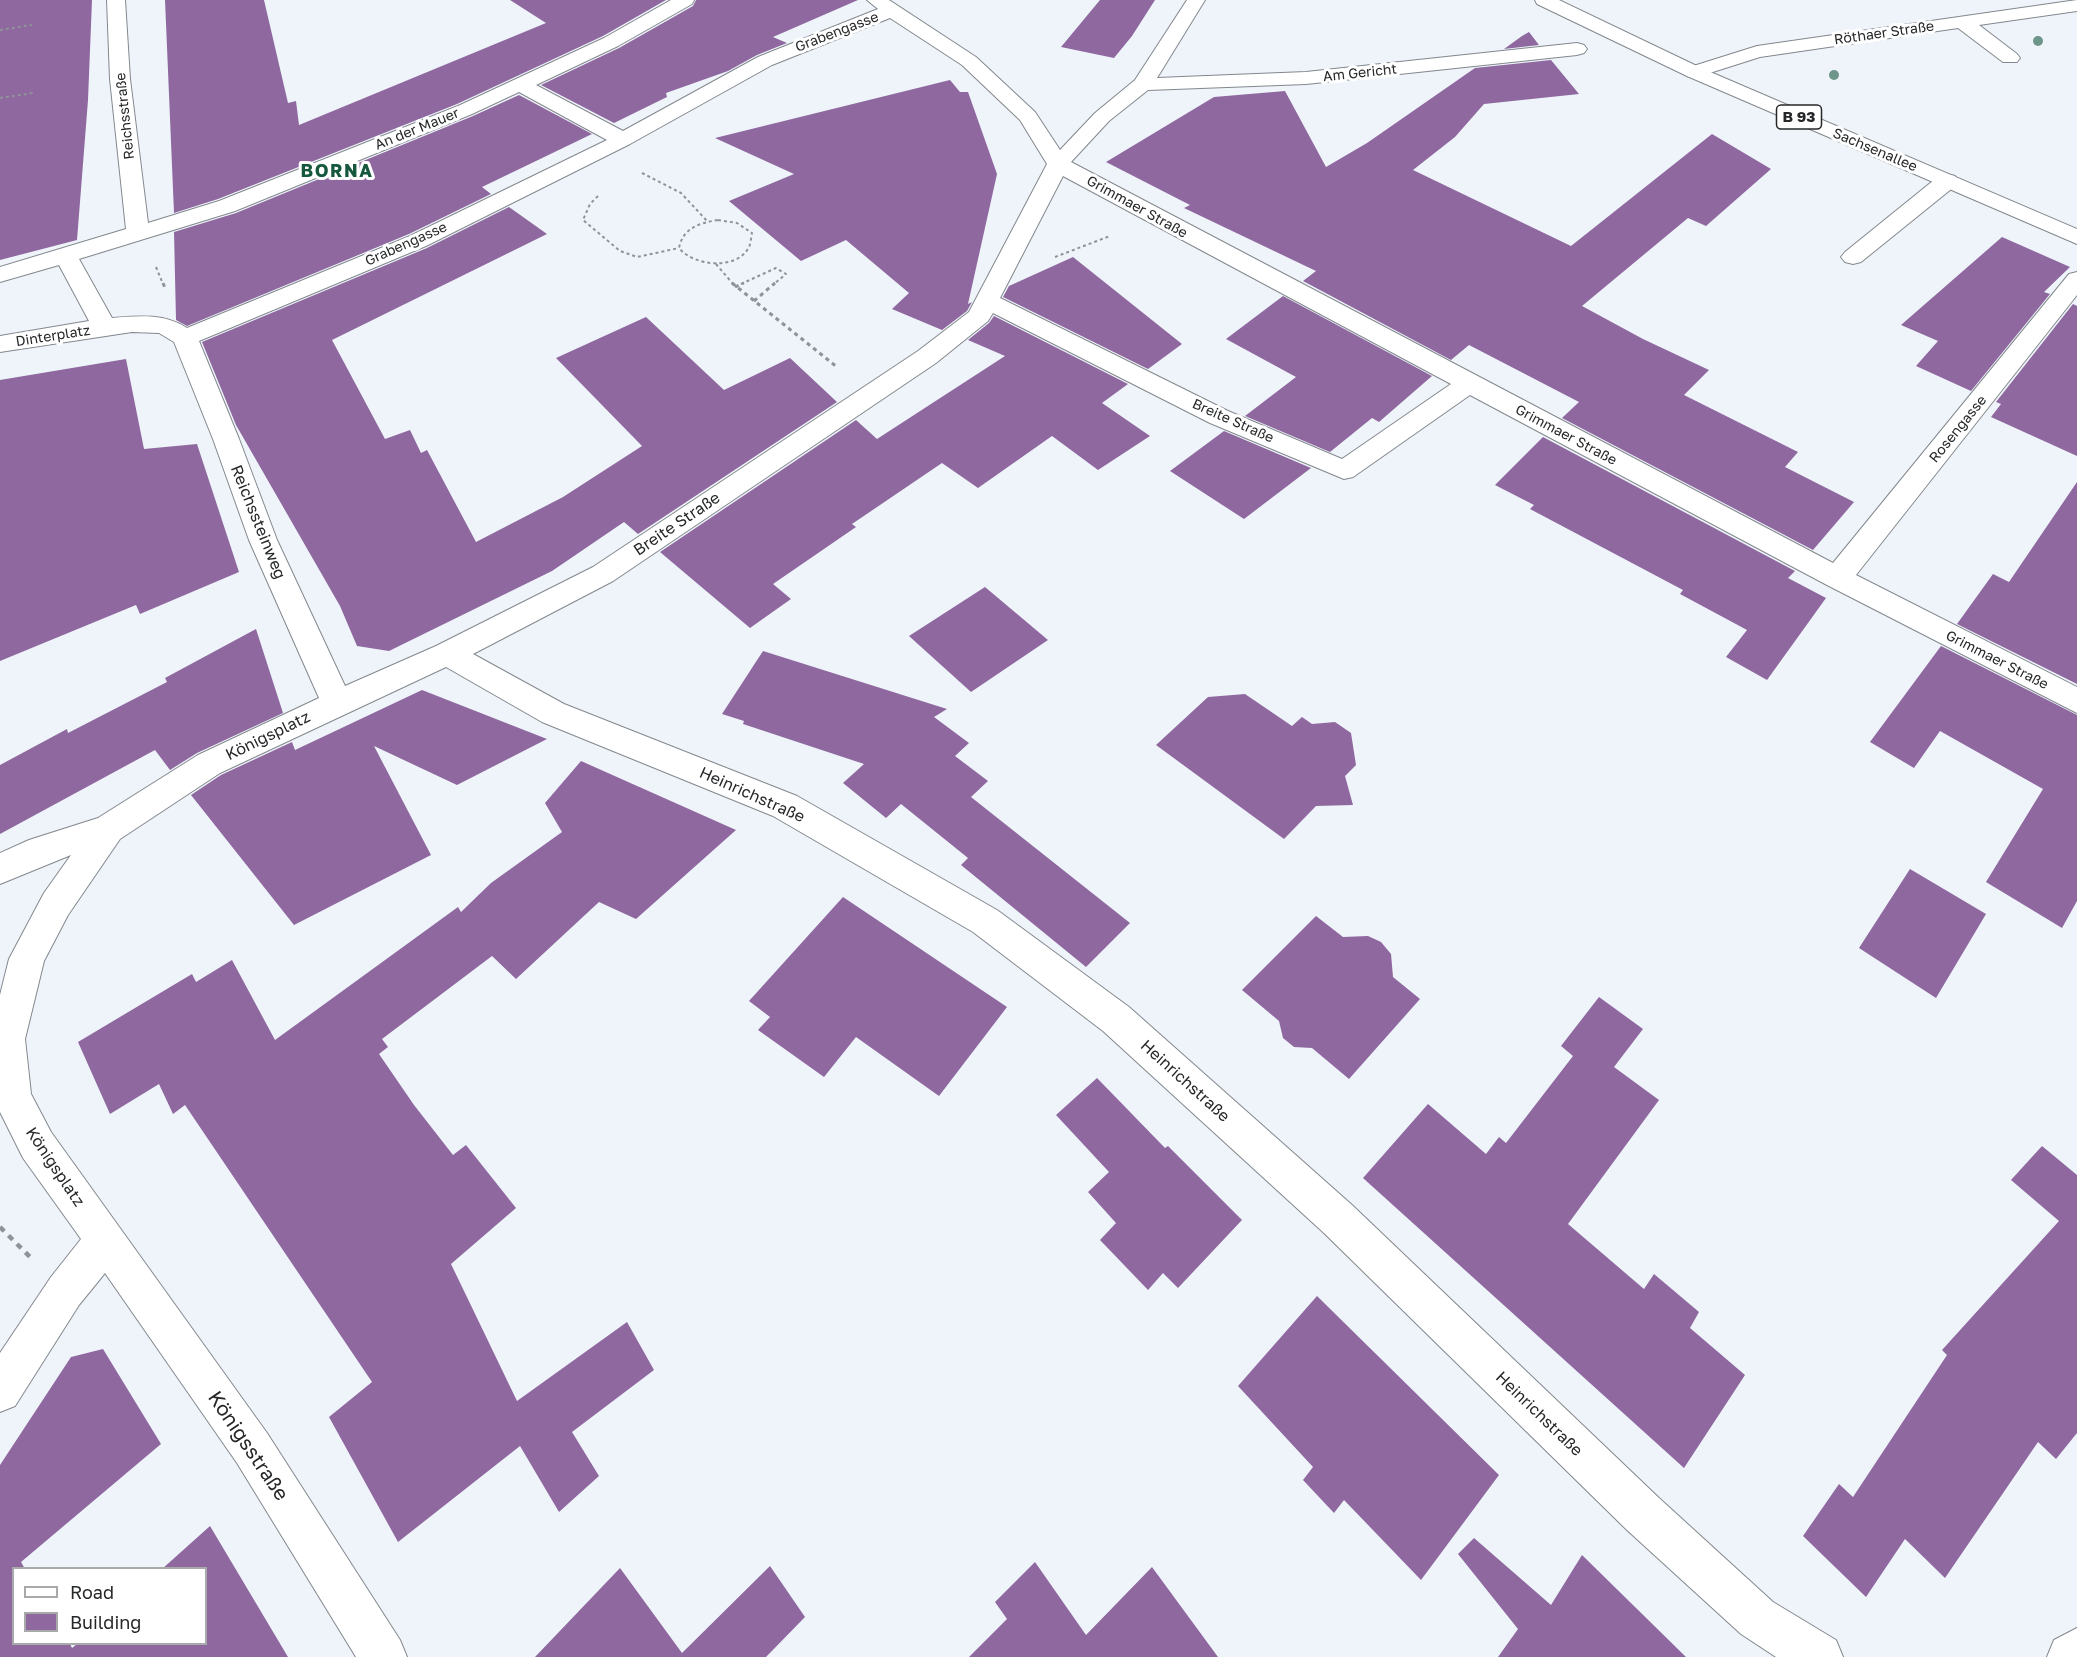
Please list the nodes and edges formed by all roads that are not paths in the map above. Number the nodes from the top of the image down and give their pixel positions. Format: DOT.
graph roads {
  1 [pos="116,0"];
  2 [pos="685,0"];
  3 [pos="1196,0"];
  4 [pos="1544,0"];
  5 [pos="885,5"];
  6 [pos="2077,5"];
  7 [pos="1962,22"];
  8 [pos="1577,49"];
  9 [pos="2010,58"];
  10 [pos="1694,72"];
  11 [pos="1143,84"];
  12 [pos="520,85"];
  13 [pos="623,140"];
  14 [pos="1058,164"];
  15 [pos="1947,181"];
  16 [pos="138,232"];
  17 [pos="2077,237"];
  18 [pos="65,255"];
  19 [pos="1853,257"];
  20 [pos="0,275"];
  21 [pos="2077,279"];
  22 [pos="994,290"];
  23 [pos="105,328"];
  24 [pos="185,338"];
  25 [pos="0,344"];
  26 [pos="1469,384"];
  27 [pos="1837,578"];
  28 [pos="447,654"];
  29 [pos="2077,701"];
  30 [pos="337,703"];
  31 [pos="108,829"];
  32 [pos="0,869"];
  33 [pos="105,1240"];
  34 [pos="0,1391"];
  35 [pos="2077,1652"];
  36 [pos="383,1657"];
  37 [pos="1820,1657"];
  38 [pos="2071,1657"];
  1 -- 16 [label="street, Reichsstraße"];
  2 -- 12 [label="street, An der Mauer"];
  3 -- 11 [label="street, Breite Straße"];
  4 -- 10 [label="street, Sachsenallee / B 93"];
  5 -- 13 [label="street, Grabengasse"];
  5 -- 14 [label="street"];
  6 -- 7 [label="street, Röthaer Straße"];
  7 -- 9 [label="street"];
  7 -- 10 [label="street, Röthaer Straße"];
  8 -- 11 [label="street, Am Gericht"];
  10 -- 15 [label="street, Sachsenallee / B 93"];
  11 -- 14 [label="street, Breite Straße"];
  12 -- 13 [label="street"];
  12 -- 16 [label="street, An der Mauer"];
  13 -- 24 [label="street, Grabengasse"];
  14 -- 22 [label="street, Breite Straße"];
  14 -- 26 [label="street, Grimmaer Straße"];
  15 -- 17 [label="street, Sachsenallee / B 93"];
  15 -- 19 [label="street"];
  16 -- 18 [label="street"];
  18 -- 20 [label="street"];
  18 -- 23 [label="street, Dinterplatz"];
  21 -- 27 [label="street, Rosengasse"];
  22 -- 26 [label="street, Breite Straße"];
  22 -- 28 [label="street, Breite Straße"];
  23 -- 24 [label="street, Dinterplatz"];
  23 -- 25 [label="street, Dinterplatz"];
  24 -- 30 [label="street, Reichssteinweg"];
  26 -- 27 [label="street, Grimmaer Straße"];
  27 -- 29 [label="street, Grimmaer Straße"];
  28 -- 30 [label="street, Breite Straße"];
  28 -- 37 [label="street, Heinrichstraße"];
  30 -- 31 [label="street, Königsplatz"];
  31 -- 32 [label="street, Königsplatz"];
  31 -- 33 [label="street, Königsplatz"];
  33 -- 34 [label="street"];
  33 -- 36 [label="street, Königsstraße"];
  35 -- 38 [label="street"];
}
